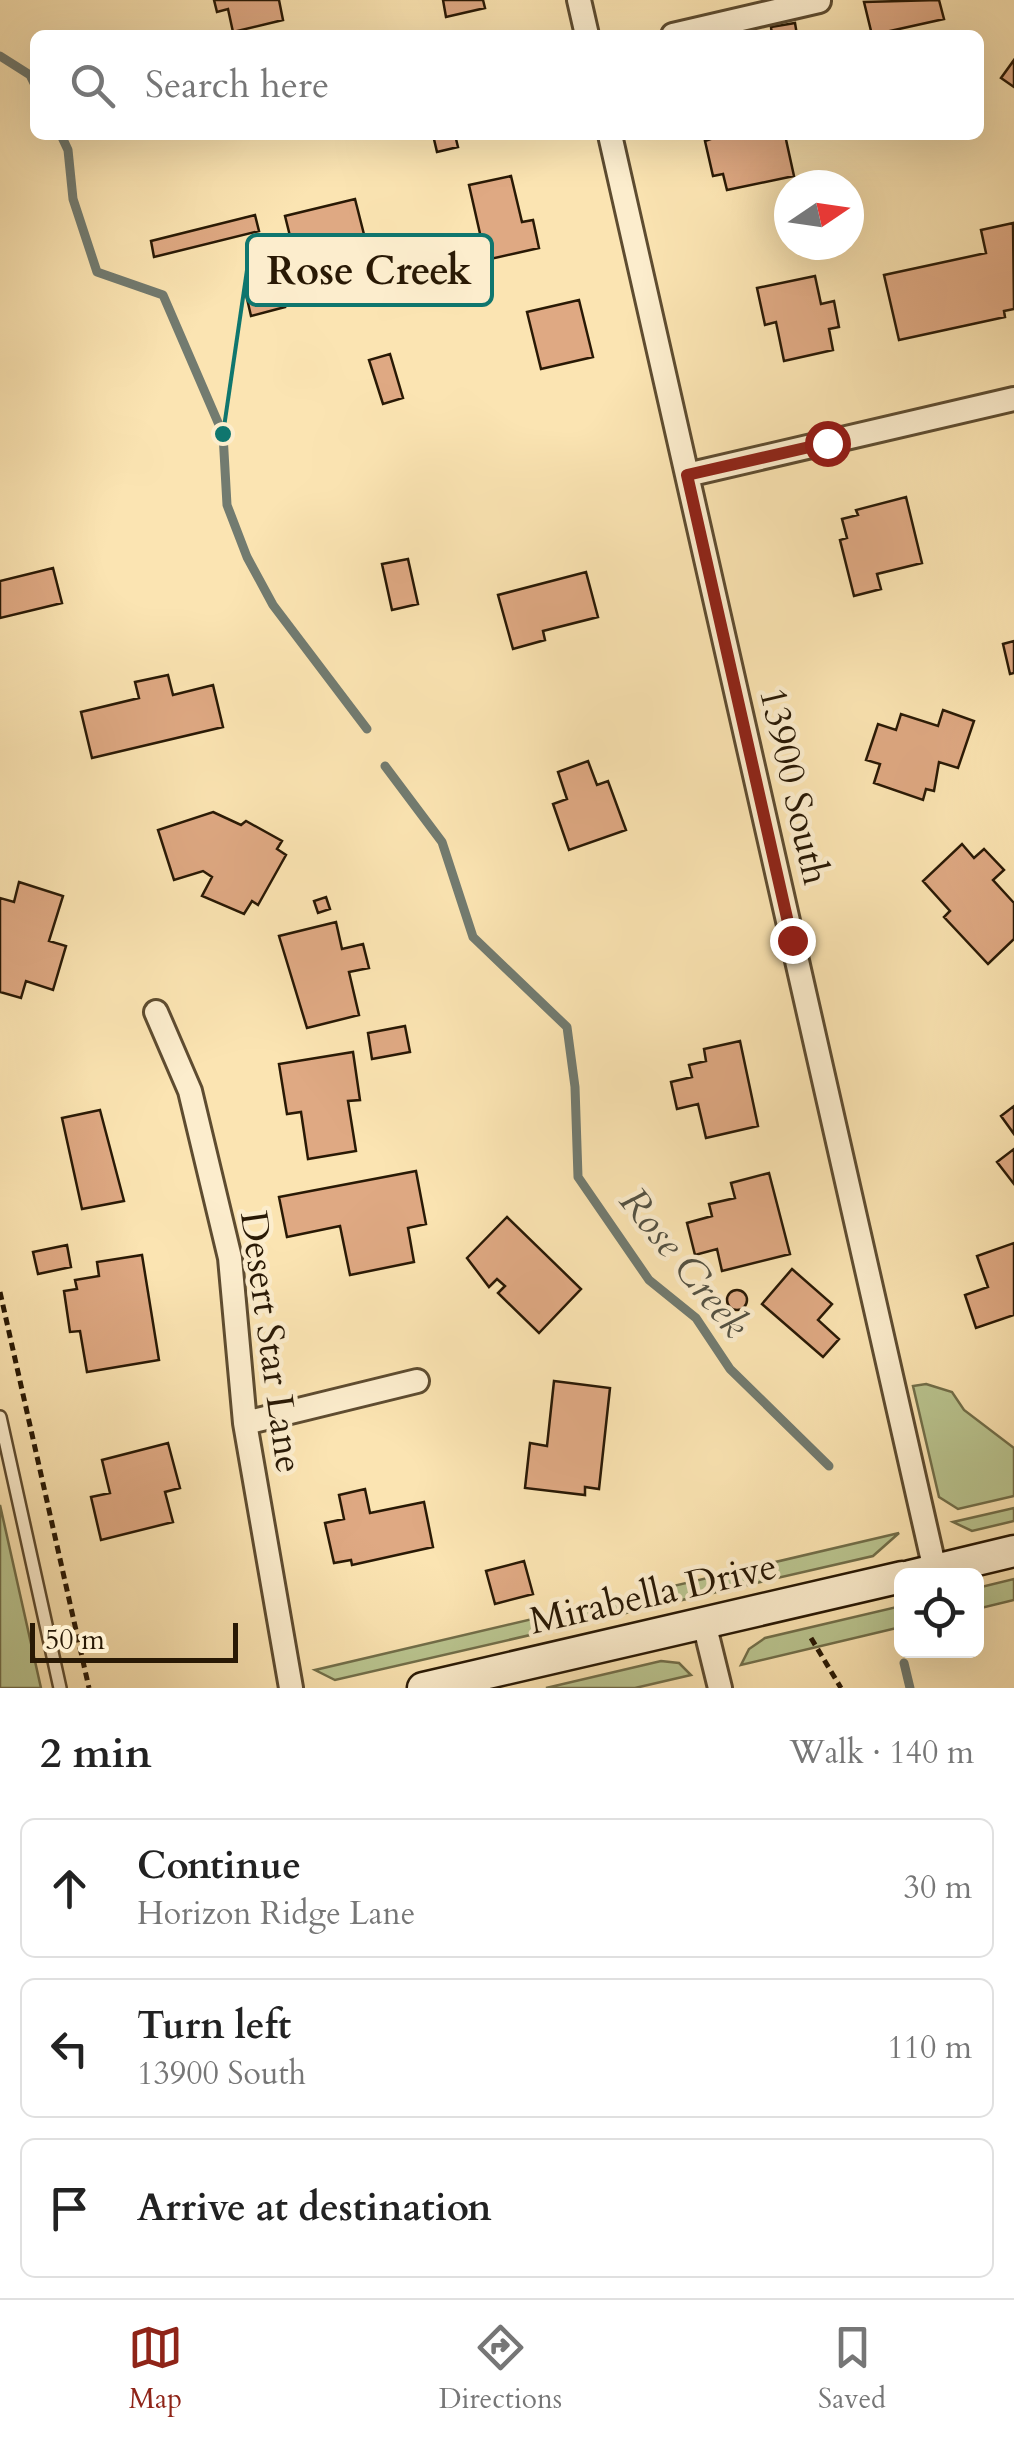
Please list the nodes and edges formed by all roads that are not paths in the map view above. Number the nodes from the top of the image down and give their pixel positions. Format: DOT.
graph roads {
  1 [pos="579,0"];
  2 [pos="819,1"];
  3 [pos="586,30"];
  4 [pos="694,30"];
  5 [pos="611,140"];
  6 [pos="1014,399"];
  7 [pos="687,475"];
  8 [pos="156,1012"];
  9 [pos="417,1382"];
  10 [pos="0,1417"];
  11 [pos="244,1423"];
  12 [pos="1014,1551"];
  13 [pos="922,1568"];
  14 [pos="940,1568"];
  15 [pos="894,1580"];
  16 [pos="704,1623"];
  17 [pos="60,1688"];
  18 [pos="291,1688"];
  19 [pos="423,1688"];
  20 [pos="720,1688"];
  1 -- 3 [label="street"];
  2 -- 4 [label="street"];
  5 -- 7 [label="street, 13900 South"];
  6 -- 7 [label="street"];
  7 -- 13 [label="street, 13900 South"];
  8 -- 11 [label="street, Desert Star Lane"];
  9 -- 11 [label="street"];
  10 -- 17 [label="lane"];
  11 -- 18 [label="street, Desert Star Lane"];
  12 -- 14 [label="street"];
  15 -- 16 [label="street, Mirabella Drive"];
  16 -- 19 [label="street, Mirabella Drive"];
  16 -- 20 [label="street"];
}
